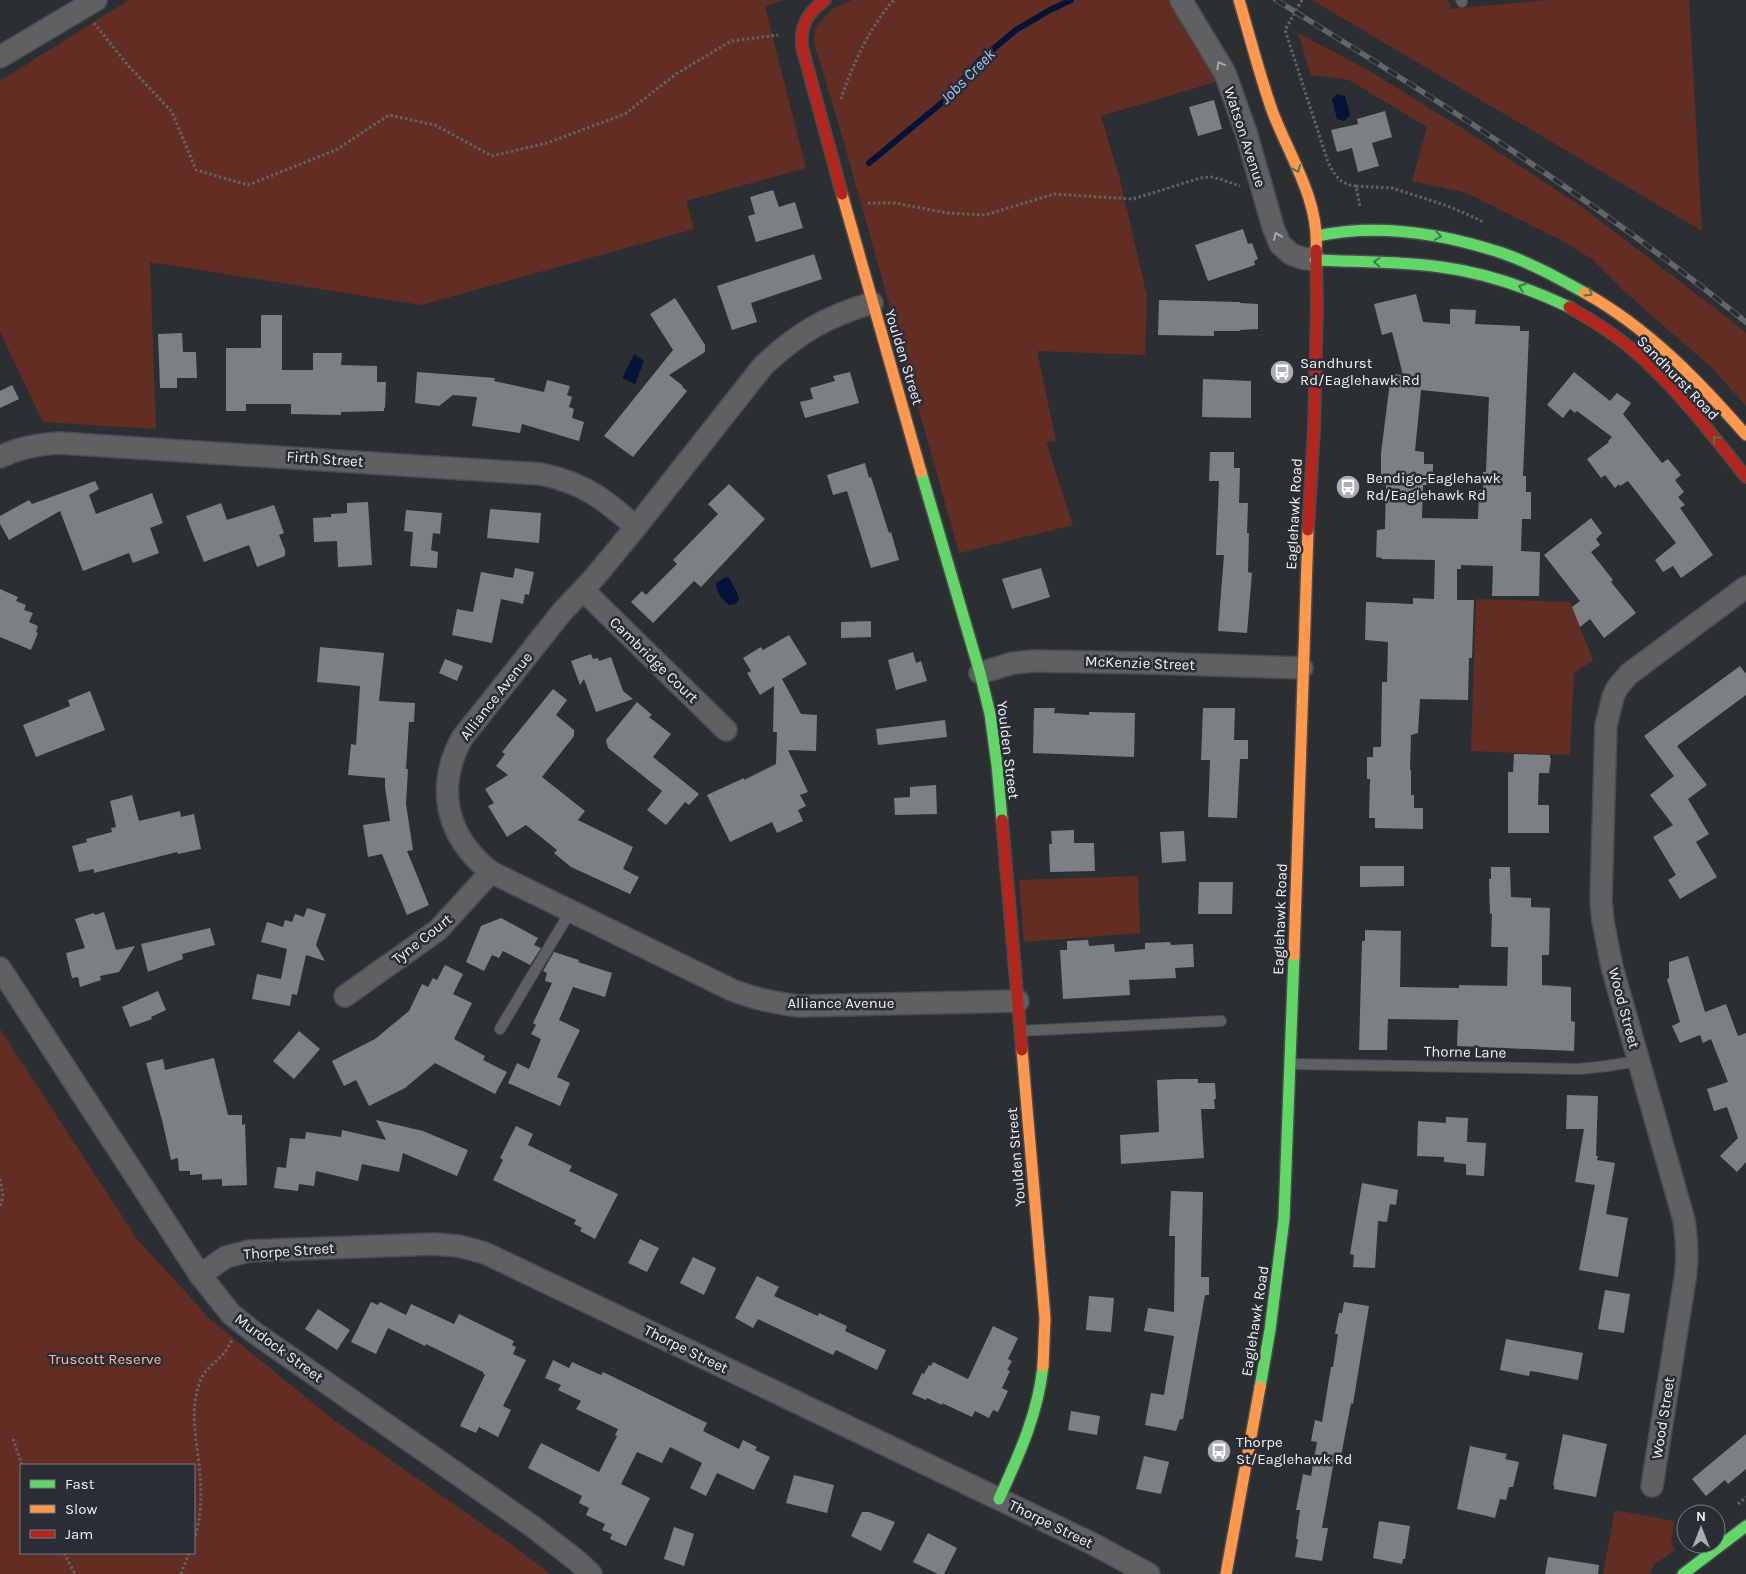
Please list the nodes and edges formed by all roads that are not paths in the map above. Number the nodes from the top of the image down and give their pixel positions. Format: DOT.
graph roads {
  1 [pos="825,0"];
  2 [pos="1181,0"];
  3 [pos="1240,0"];
  4 [pos="89,4"];
  5 [pos="0,57"];
  6 [pos="1273,112"];
  7 [pos="1280,157"];
  8 [pos="1311,238"];
  9 [pos="1315,260"];
  10 [pos="872,303"];
  11 [pos="1746,435"];
  12 [pos="0,457"];
  13 [pos="1746,477"];
  14 [pos="636,527"];
  15 [pos="1746,586"];
  16 [pos="583,590"];
  17 [pos="1302,668"];
  18 [pos="980,673"];
  19 [pos="726,730"];
  20 [pos="491,872"];
  21 [pos="570,912"];
  22 [pos="0,968"];
  23 [pos="345,996"];
  24 [pos="1018,1001"];
  25 [pos="1221,1020"];
  26 [pos="500,1028"];
  27 [pos="1020,1031"];
  28 [pos="1638,1060"];
  29 [pos="1291,1064"];
  30 [pos="200,1275"];
  31 [pos="1652,1486"];
  32 [pos="999,1499"];
  33 [pos="1746,1526"];
  34 [pos="1686,1573"];
  35 [pos="591,1574"];
  36 [pos="1149,1574"];
  37 [pos="1226,1574"];
  1 -- 10 [label="main road, Youlden Street"];
  9 -- 2 [label="street, Watson Avenue, one-way"];
  3 -- 6 [label="main road, Eaglehawk Road"];
  4 -- 5 [label="street"];
  6 -- 7 [label="main road, Eaglehawk Road"];
  6 -- 8 [label="main road, Eaglehawk Road, one-way"];
  8 -- 9 [label="main road, Eaglehawk Road"];
  8 -- 11 [label="main road, Sandhurst Road, one-way"];
  13 -- 9 [label="main road, Sandhurst Road, one-way"];
  9 -- 17 [label="main road, Eaglehawk Road"];
  10 -- 14 [label="street, Alliance Avenue"];
  10 -- 18 [label="main road, Youlden Street"];
  12 -- 14 [label="street, Firth Street"];
  14 -- 16 [label="street, Alliance Avenue"];
  15 -- 28 [label="street, Wood Street"];
  16 -- 19 [label="street, Cambridge Court"];
  16 -- 20 [label="street, Alliance Avenue"];
  17 -- 18 [label="street, McKenzie Street"];
  17 -- 29 [label="main road, Eaglehawk Road"];
  18 -- 24 [label="main road, Youlden Street"];
  20 -- 21 [label="street, Alliance Avenue"];
  20 -- 23 [label="street, Tyne Court"];
  21 -- 24 [label="street, Alliance Avenue"];
  21 -- 26 [label="lane"];
  22 -- 30 [label="street, Murdock Street"];
  24 -- 27 [label="main road, Youlden Street"];
  25 -- 27 [label="lane"];
  27 -- 32 [label="main road, Youlden Street"];
  28 -- 29 [label="lane, Thorne Lane"];
  28 -- 31 [label="street, Wood Street"];
  29 -- 37 [label="main road, Eaglehawk Road"];
  30 -- 32 [label="street, Thorpe Street"];
  30 -- 35 [label="street, Murdock Street"];
  32 -- 36 [label="street, Thorpe Street"];
  33 -- 34 [label="main road"];
}
